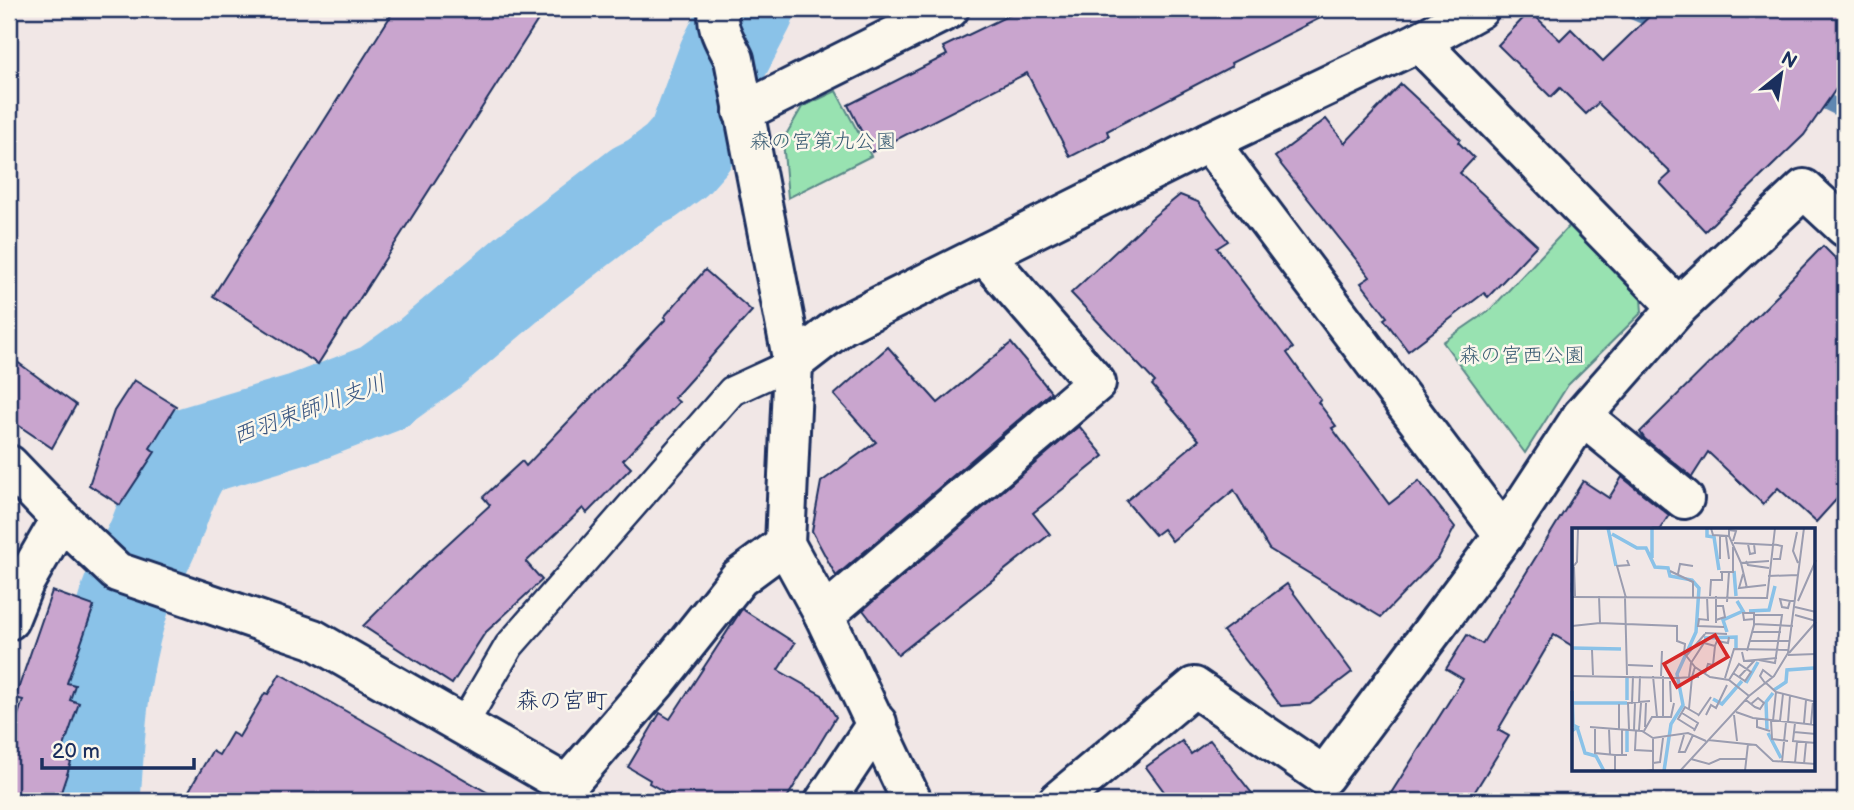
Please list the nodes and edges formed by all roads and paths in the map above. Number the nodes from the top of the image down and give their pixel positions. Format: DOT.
graph roads {
  1 [pos="949,9"];
  2 [pos="1479,9"];
  3 [pos="724,31"];
  4 [pos="1419,43"];
  5 [pos="743,112"];
  6 [pos="1209,142"];
  7 [pos="1845,227"];
  8 [pos="984,254"];
  9 [pos="1678,307"];
  10 [pos="793,363"];
  11 [pos="1582,416"];
  12 [pos="9,465"];
  13 [pos="1684,499"];
  14 [pos="61,519"];
  15 [pos="1504,535"];
  16 [pos="785,544"];
  17 [pos="824,615"];
  18 [pos="9,620"];
  19 [pos="877,723"];
  20 [pos="463,725"];
  21 [pos="572,796"];
  22 [pos="825,801"];
  23 [pos="912,801"];
  24 [pos="1058,801"];
  1 -- 5 [label="street"];
  2 -- 4 [label="street"];
  3 -- 5 [label="street"];
  4 -- 6 [label="street"];
  4 -- 9 [label="street"];
  5 -- 10 [label="street"];
  6 -- 8 [label="street"];
  6 -- 15 [label="street"];
  7 -- 9 [label="street"];
  8 -- 10 [label="street"];
  8 -- 17 [label="street"];
  9 -- 11 [label="street"];
  10 -- 16 [label="street"];
  10 -- 20 [label="lane"];
  11 -- 13 [label="street"];
  11 -- 15 [label="street"];
  12 -- 14 [label="street"];
  14 -- 18 [label="street"];
  14 -- 20 [label="street"];
  15 -- 24 [label="street"];
  16 -- 17 [label="street"];
  16 -- 21 [label="street"];
  17 -- 19 [label="street"];
  19 -- 22 [label="street"];
  19 -- 23 [label="street"];
  20 -- 21 [label="street"];
}
